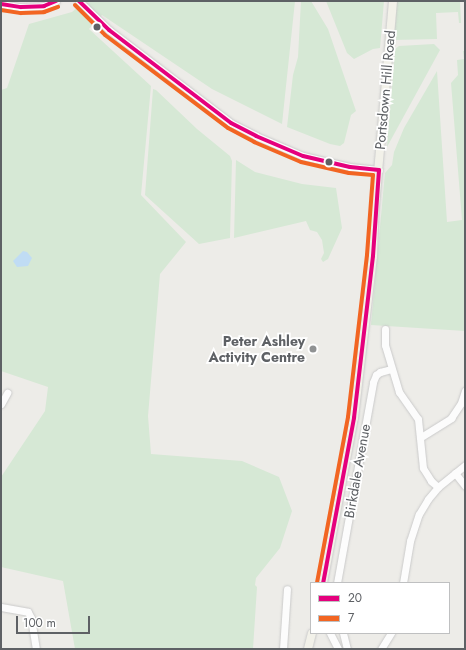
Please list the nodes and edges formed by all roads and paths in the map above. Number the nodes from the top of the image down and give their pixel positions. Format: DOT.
graph roads {
  1 [pos="56,1"];
  2 [pos="79,1"];
  3 [pos="393,1"];
  4 [pos="1,4"];
  5 [pos="33,4"];
  6 [pos="378,170"];
  7 [pos="385,329"];
  8 [pos="391,368"];
  9 [pos="465,391"];
  10 [pos="7,393"];
  11 [pos="1,404"];
  12 [pos="420,437"];
  13 [pos="465,465"];
  14 [pos="455,473"];
  15 [pos="465,486"];
  16 [pos="438,487"];
  17 [pos="323,582"];
  18 [pos="337,582"];
  19 [pos="403,582"];
  20 [pos="287,589"];
  21 [pos="1,607"];
  22 [pos="312,634"];
  23 [pos="330,634"];
  24 [pos="343,634"];
  25 [pos="390,634"];
  26 [pos="36,649"];
  27 [pos="283,649"];
  28 [pos="308,649"];
  29 [pos="338,649"];
  30 [pos="346,649"];
  31 [pos="381,649"];
  1 -- 5 [label="street"];
  2 -- 6 [label="street"];
  3 -- 6 [label="main road, Portsdown Hill Road"];
  4 -- 5 [label="street"];
  6 -- 17 [label="main road, Portsdown Hill Road"];
  7 -- 8 [label="street"];
  8 -- 12 [label="street"];
  8 -- 18 [label="street, Birkdale Avenue"];
  9 -- 12 [label="street"];
  10 -- 11 [label="street"];
  12 -- 16 [label="street"];
  13 -- 14 [label="street"];
  14 -- 15 [label="street"];
  14 -- 16 [label="street"];
  16 -- 19 [label="street"];
  20 -- 27 [label="street"];
  21 -- 26 [label="street"];
  22 -- 28 [label="main road"];
  23 -- 29 [label="street"];
  24 -- 30 [label="street"];
  25 -- 31 [label="street"];
}
